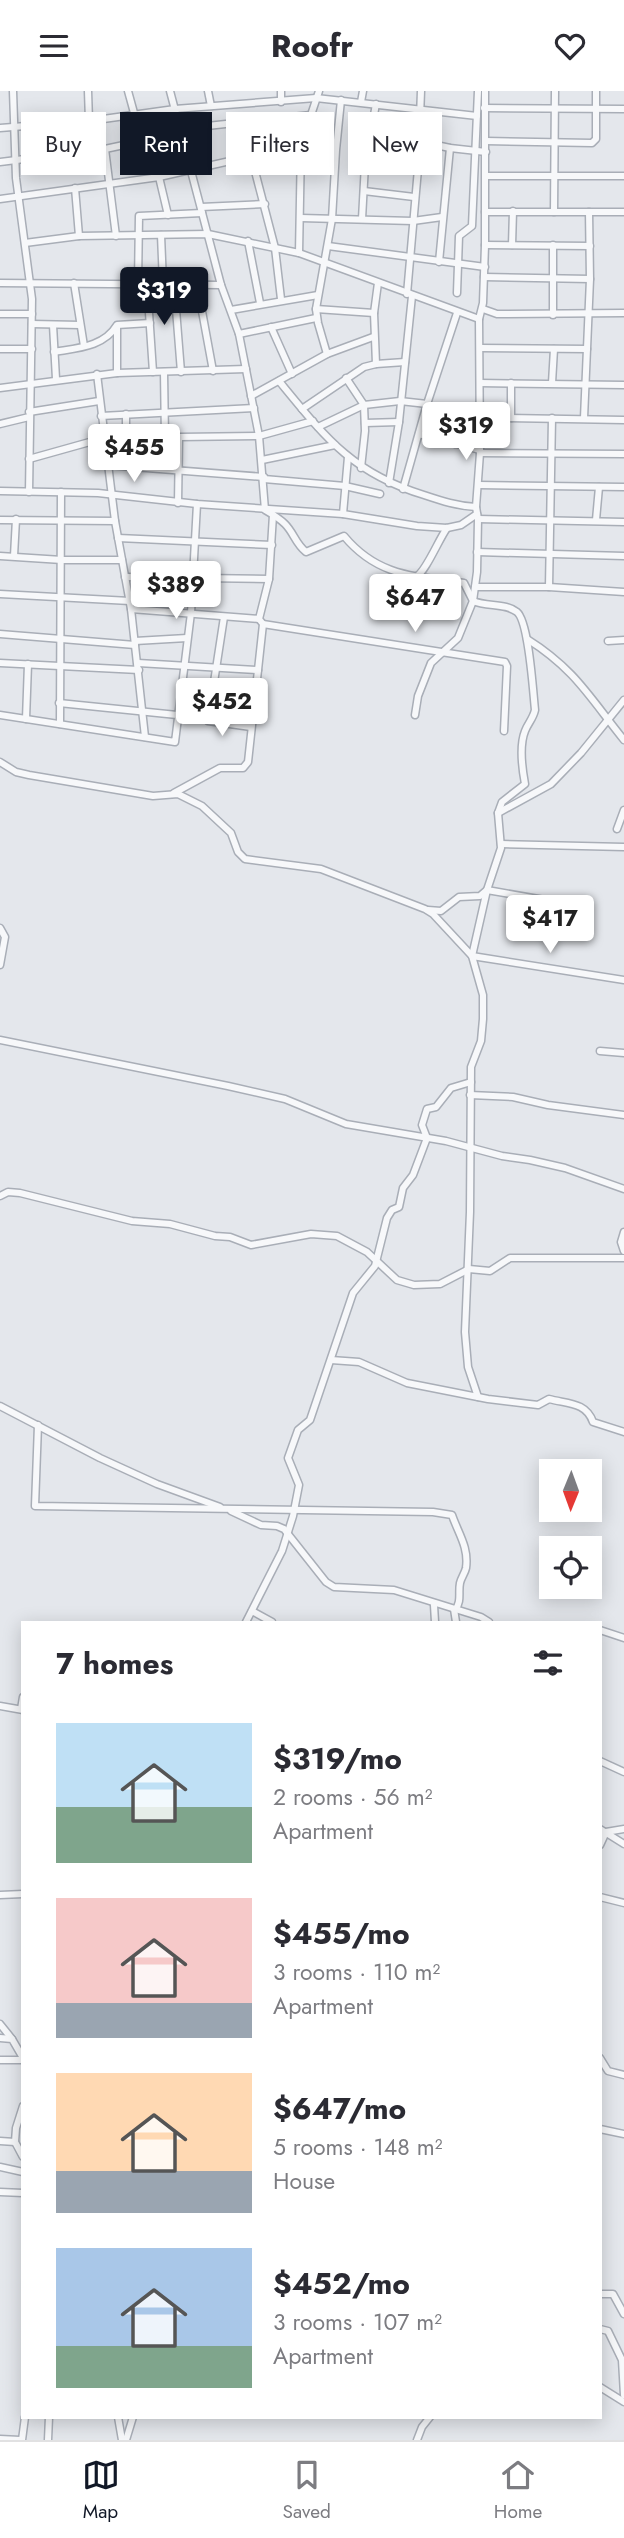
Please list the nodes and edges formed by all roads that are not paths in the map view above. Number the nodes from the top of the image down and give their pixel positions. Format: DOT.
graph roads {
  1 [pos="13,91"];
  2 [pos="88,91"];
  3 [pos="128,91"];
  4 [pos="170,91"];
  5 [pos="208,91"];
  6 [pos="281,91"];
  7 [pos="363,91"];
  8 [pos="421,91"];
  9 [pos="478,91"];
  10 [pos="485,91"];
  11 [pos="555,91"];
  12 [pos="596,91"];
  13 [pos="318,95"];
  14 [pos="341,100"];
  15 [pos="281,101"];
  16 [pos="361,102"];
  17 [pos="376,104"];
  18 [pos="211,106"];
  19 [pos="555,107"];
  20 [pos="484,108"];
  21 [pos="596,108"];
  22 [pos="175,109"];
  23 [pos="624,109"];
  24 [pos="421,111"];
  25 [pos="89,112"];
  26 [pos="133,112"];
  27 [pos="150,112"];
  28 [pos="176,112"];
  29 [pos="312,112"];
  30 [pos="375,112"];
  31 [pos="477,116"];
  32 [pos="21,127"];
  33 [pos="0,128"];
  34 [pos="13,128"];
  35 [pos="486,141"];
  36 [pos="554,142"];
  37 [pos="442,146"];
  38 [pos="450,148"];
  39 [pos="475,151"];
  40 [pos="486,152"];
  41 [pos="106,155"];
  42 [pos="21,161"];
  43 [pos="0,162"];
  44 [pos="15,162"];
  45 [pos="167,175"];
  46 [pos="192,175"];
  47 [pos="257,175"];
  48 [pos="301,175"];
  49 [pos="365,175"];
  50 [pos="417,175"];
  51 [pos="486,176"];
  52 [pos="554,176"];
  53 [pos="624,176"];
  54 [pos="159,177"];
  55 [pos="111,184"];
  56 [pos="75,188"];
  57 [pos="364,191"];
  58 [pos="18,196"];
  59 [pos="414,197"];
  60 [pos="0,199"];
  61 [pos="265,204"];
  62 [pos="202,210"];
  63 [pos="513,211"];
  64 [pos="485,212"];
  65 [pos="554,212"];
  66 [pos="589,212"];
  67 [pos="624,212"];
  68 [pos="168,215"];
  69 [pos="442,217"];
  70 [pos="301,218"];
  71 [pos="332,219"];
  72 [pos="362,219"];
  73 [pos="413,221"];
  74 [pos="208,234"];
  75 [pos="161,235"];
  76 [pos="79,236"];
  77 [pos="116,236"];
  78 [pos="139,236"];
  79 [pos="248,241"];
  80 [pos="26,243"];
  81 [pos="485,245"];
  82 [pos="512,245"];
  83 [pos="328,246"];
  84 [pos="553,246"];
  85 [pos="590,246"];
  86 [pos="275,248"];
  87 [pos="299,254"];
  88 [pos="411,258"];
  89 [pos="323,261"];
  90 [pos="439,262"];
  91 [pos="457,265"];
  92 [pos="485,267"];
  93 [pos="484,277"];
  94 [pos="553,278"];
  95 [pos="590,279"];
  96 [pos="0,283"];
  97 [pos="30,283"];
  98 [pos="74,283"];
  99 [pos="138,283"];
  100 [pos="147,283"];
  101 [pos="163,283"];
  102 [pos="378,283"];
  103 [pos="174,284"];
  104 [pos="197,284"];
  105 [pos="221,285"];
  106 [pos="457,293"];
  107 [pos="318,295"];
  108 [pos="409,295"];
  109 [pos="281,299"];
  110 [pos="260,303"];
  111 [pos="316,309"];
  112 [pos="483,309"];
  113 [pos="231,310"];
  114 [pos="374,313"];
  115 [pos="457,313"];
  116 [pos="588,313"];
  117 [pos="624,313"];
  118 [pos="0,314"];
  119 [pos="32,314"];
  120 [pos="553,315"];
  121 [pos="317,318"];
  122 [pos="479,319"];
  123 [pos="150,323"];
  124 [pos="32,324"];
  125 [pos="53,325"];
  126 [pos="80,325"];
  127 [pos="117,325"];
  128 [pos="271,327"];
  129 [pos="239,334"];
  130 [pos="373,337"];
  131 [pos="84,346"];
  132 [pos="480,348"];
  133 [pos="0,349"];
  134 [pos="32,349"];
  135 [pos="554,349"];
  136 [pos="587,349"];
  137 [pos="54,352"];
  138 [pos="327,354"];
  139 [pos="405,362"];
  140 [pos="376,364"];
  141 [pos="246,369"];
  142 [pos="213,371"];
  143 [pos="153,372"];
  144 [pos="164,372"];
  145 [pos="181,372"];
  146 [pos="117,373"];
  147 [pos="292,374"];
  148 [pos="97,375"];
  149 [pos="346,378"];
  150 [pos="56,379"];
  151 [pos="279,381"];
  152 [pos="32,383"];
  153 [pos="480,383"];
  154 [pos="511,383"];
  155 [pos="552,383"];
  156 [pos="586,383"];
  157 [pos="624,385"];
  158 [pos="0,387"];
  159 [pos="251,396"];
  160 [pos="99,401"];
  161 [pos="400,401"];
  162 [pos="363,405"];
  163 [pos="426,406"];
  164 [pos="254,408"];
  165 [pos="302,409"];
  166 [pos="165,413"];
  167 [pos="29,414"];
  168 [pos="126,414"];
  169 [pos="102,416"];
  170 [pos="458,417"];
  171 [pos="480,418"];
  172 [pos="510,418"];
  173 [pos="552,418"];
  174 [pos="584,418"];
  175 [pos="624,420"];
  176 [pos="399,422"];
  177 [pos="365,423"];
  178 [pos="0,424"];
  179 [pos="316,424"];
  180 [pos="419,434"];
  181 [pos="259,436"];
  182 [pos="104,438"];
  183 [pos="126,438"];
  184 [pos="179,438"];
  185 [pos="165,439"];
  186 [pos="454,444"];
  187 [pos="335,445"];
  188 [pos="480,451"];
  189 [pos="550,453"];
  190 [pos="624,454"];
  191 [pos="348,457"];
  192 [pos="29,459"];
  193 [pos="262,460"];
  194 [pos="108,465"];
  195 [pos="361,468"];
  196 [pos="178,471"];
  197 [pos="264,478"];
  198 [pos="624,478"];
  199 [pos="388,483"];
  200 [pos="479,485"];
  201 [pos="345,486"];
  202 [pos="550,486"];
  203 [pos="599,487"];
  204 [pos="624,488"];
  205 [pos="403,489"];
  206 [pos="0,491"];
  207 [pos="29,492"];
  208 [pos="61,492"];
  209 [pos="380,493"];
  210 [pos="112,494"];
  211 [pos="178,503"];
  212 [pos="197,505"];
  213 [pos="265,510"];
  214 [pos="477,513"];
  215 [pos="272,515"];
  216 [pos="343,515"];
  217 [pos="16,519"];
  218 [pos="61,519"];
  219 [pos="0,520"];
  220 [pos="550,520"];
  221 [pos="596,520"];
  222 [pos="115,521"];
  223 [pos="624,522"];
  224 [pos="447,528"];
  225 [pos="118,538"];
  226 [pos="196,541"];
  227 [pos="272,545"];
  228 [pos="477,552"];
  229 [pos="549,554"];
  230 [pos="0,556"];
  231 [pos="14,556"];
  232 [pos="624,556"];
  233 [pos="62,560"];
  234 [pos="122,560"];
  235 [pos="415,576"];
  236 [pos="125,577"];
  237 [pos="193,579"];
  238 [pos="269,579"];
  239 [pos="475,587"];
  240 [pos="549,587"];
  241 [pos="624,592"];
  242 [pos="0,594"];
  243 [pos="62,598"];
  244 [pos="130,601"];
  245 [pos="473,601"];
  246 [pos="131,609"];
  247 [pos="191,613"];
  248 [pos="224,617"];
  249 [pos="261,622"];
  250 [pos="0,634"];
  251 [pos="187,638"];
  252 [pos="527,638"];
  253 [pos="61,639"];
  254 [pos="624,640"];
  255 [pos="608,641"];
  256 [pos="135,643"];
  257 [pos="441,652"];
  258 [pos="0,663"];
  259 [pos="28,664"];
  260 [pos="60,666"];
  261 [pos="183,666"];
  262 [pos="138,667"];
  263 [pos="215,668"];
  264 [pos="258,670"];
  265 [pos="624,700"];
  266 [pos="60,703"];
  267 [pos="142,711"];
  268 [pos="0,715"];
  269 [pos="177,715"];
  270 [pos="415,715"];
  271 [pos="608,718"];
  272 [pos="26,719"];
  273 [pos="60,724"];
  274 [pos="251,727"];
  275 [pos="503,731"];
  276 [pos="145,737"];
  277 [pos="624,740"];
  278 [pos="0,762"];
  279 [pos="172,795"];
  280 [pos="624,810"];
  281 [pos="498,813"];
  282 [pos="617,829"];
  283 [pos="501,843"];
  284 [pos="624,848"];
  285 [pos="487,890"];
  286 [pos="567,904"];
  287 [pos="425,909"];
  288 [pos="0,928"];
  289 [pos="472,956"];
  290 [pos="0,965"];
  291 [pos="624,981"];
  292 [pos="0,1040"];
  293 [pos="600,1051"];
  294 [pos="624,1053"];
  295 [pos="471,1082"];
  296 [pos="470,1095"];
  297 [pos="624,1115"];
  298 [pos="427,1138"];
  299 [pos="469,1148"];
  300 [pos="624,1189"];
  301 [pos="0,1196"];
  302 [pos="624,1232"];
  303 [pos="624,1251"];
  304 [pos="624,1258"];
  305 [pos="376,1261"];
  306 [pos="469,1269"];
  307 [pos="331,1360"];
  308 [pos="478,1397"];
  309 [pos="0,1405"];
  310 [pos="38,1425"];
  311 [pos="624,1432"];
  312 [pos="295,1508"];
  313 [pos="225,1509"];
  314 [pos="289,1533"];
  315 [pos="434,1605"];
  316 [pos="455,1610"];
  317 [pos="252,1611"];
  318 [pos="247,1621"];
  319 [pos="270,1621"];
  320 [pos="435,1621"];
  321 [pos="456,1621"];
  322 [pos="487,1621"];
  323 [pos="602,1631"];
  324 [pos="624,1638"];
  325 [pos="0,1706"];
  326 [pos="21,1709"];
  327 [pos="602,1762"];
  328 [pos="624,1772"];
  329 [pos="624,1829"];
  330 [pos="603,1831"];
  331 [pos="624,1844"];
  332 [pos="21,1894"];
  333 [pos="0,1895"];
  334 [pos="602,1898"];
  335 [pos="624,1903"];
  336 [pos="0,2024"];
  337 [pos="0,2038"];
  338 [pos="12,2039"];
  339 [pos="21,2055"];
  340 [pos="21,2059"];
  341 [pos="0,2060"];
  342 [pos="602,2061"];
  343 [pos="624,2075"];
  344 [pos="21,2112"];
  345 [pos="602,2129"];
  346 [pos="624,2134"];
  347 [pos="0,2142"];
  348 [pos="15,2142"];
  349 [pos="21,2153"];
  350 [pos="0,2167"];
  351 [pos="21,2172"];
  352 [pos="0,2192"];
  353 [pos="21,2193"];
  354 [pos="602,2294"];
  355 [pos="624,2313"];
  356 [pos="602,2330"];
  357 [pos="602,2388"];
  358 [pos="624,2395"];
  359 [pos="624,2402"];
  360 [pos="25,2419"];
  361 [pos="49,2419"];
  362 [pos="119,2419"];
  363 [pos="132,2419"];
  364 [pos="428,2419"];
  365 [pos="0,2439"];
  366 [pos="21,2440"];
  367 [pos="48,2440"];
  368 [pos="124,2440"];
  369 [pos="417,2440"];
  1 -- 34 [label="street"];
  2 -- 25 [label="street"];
  3 -- 26 [label="street"];
  4 -- 22 [label="street"];
  5 -- 18 [label="street"];
  6 -- 15 [label="street"];
  7 -- 16 [label="street"];
  8 -- 24 [label="street"];
  9 -- 31 [label="street"];
  10 -- 20 [label="street"];
  11 -- 19 [label="street"];
  12 -- 21 [label="street"];
  13 -- 14 [label="street"];
  13 -- 15 [label="street"];
  13 -- 29 [label="street"];
  14 -- 16 [label="street"];
  14 -- 71 [label="street"];
  15 -- 18 [label="street"];
  16 -- 17 [label="street"];
  17 -- 24 [label="street"];
  17 -- 30 [label="street"];
  18 -- 22 [label="street"];
  19 -- 20 [label="street"];
  19 -- 21 [label="street"];
  19 -- 36 [label="street"];
  20 -- 35 [label="street"];
  21 -- 23 [label="street"];
  21 -- 36 [label="street"];
  22 -- 27 [label="street"];
  22 -- 28 [label="street"];
  24 -- 31 [label="street"];
  31 -- 39 [label="street"];
  32 -- 34 [label="street"];
  33 -- 34 [label="street"];
  34 -- 44 [label="street"];
  35 -- 36 [label="street"];
  35 -- 40 [label="street"];
  36 -- 52 [label="street"];
  37 -- 38 [label="street"];
  38 -- 39 [label="street"];
  38 -- 69 [label="street"];
  39 -- 40 [label="street"];
  39 -- 91 [label="street"];
  40 -- 51 [label="street"];
  41 -- 55 [label="street"];
  42 -- 44 [label="street"];
  43 -- 44 [label="street"];
  44 -- 58 [label="street"];
  45 -- 54 [label="street"];
  46 -- 62 [label="street"];
  47 -- 61 [label="street"];
  48 -- 70 [label="street"];
  49 -- 57 [label="street"];
  50 -- 59 [label="street"];
  51 -- 52 [label="street"];
  51 -- 64 [label="street"];
  52 -- 53 [label="street"];
  52 -- 65 [label="street"];
  54 -- 55 [label="street"];
  54 -- 68 [label="street"];
  55 -- 56 [label="street"];
  55 -- 77 [label="street"];
  56 -- 58 [label="street"];
  56 -- 76 [label="street"];
  57 -- 59 [label="street"];
  57 -- 72 [label="street"];
  58 -- 60 [label="street"];
  58 -- 80 [label="street"];
  59 -- 73 [label="street"];
  61 -- 62 [label="street"];
  61 -- 86 [label="street"];
  62 -- 68 [label="street"];
  62 -- 74 [label="street"];
  63 -- 64 [label="street"];
  63 -- 65 [label="street"];
  63 -- 82 [label="street"];
  64 -- 81 [label="street"];
  65 -- 66 [label="street"];
  66 -- 67 [label="street"];
  66 -- 85 [label="street"];
  68 -- 78 [label="street"];
  69 -- 73 [label="street"];
  69 -- 90 [label="street"];
  70 -- 71 [label="street"];
  70 -- 87 [label="street"];
  71 -- 72 [label="street"];
  71 -- 83 [label="street"];
  72 -- 73 [label="street"];
  73 -- 88 [label="street"];
  74 -- 75 [label="street"];
  74 -- 79 [label="street"];
  74 -- 105 [label="street"];
  75 -- 78 [label="street"];
  75 -- 101 [label="street"];
  76 -- 77 [label="street"];
  76 -- 80 [label="street"];
  77 -- 78 [label="street"];
  78 -- 99 [label="street"];
  79 -- 86 [label="street"];
  79 -- 110 [label="street"];
  80 -- 97 [label="street"];
  81 -- 82 [label="street"];
  81 -- 92 [label="street"];
  82 -- 84 [label="street"];
  83 -- 88 [label="street"];
  83 -- 89 [label="street"];
  84 -- 85 [label="street"];
  84 -- 94 [label="street"];
  85 -- 95 [label="street"];
  86 -- 87 [label="street"];
  86 -- 109 [label="street"];
  87 -- 89 [label="street"];
  88 -- 90 [label="street"];
  88 -- 108 [label="street"];
  89 -- 102 [label="street"];
  89 -- 107 [label="street"];
  90 -- 91 [label="street"];
  91 -- 92 [label="street"];
  91 -- 106 [label="street"];
  92 -- 93 [label="street"];
  93 -- 94 [label="street"];
  93 -- 112 [label="street"];
  94 -- 95 [label="street"];
  94 -- 120 [label="street"];
  95 -- 116 [label="street"];
  96 -- 97 [label="street"];
  97 -- 98 [label="street"];
  97 -- 119 [label="street"];
  98 -- 99 [label="street"];
  98 -- 126 [label="street"];
  99 -- 100 [label="street"];
  100 -- 101 [label="street"];
  100 -- 123 [label="street"];
  101 -- 103 [label="street"];
  102 -- 108 [label="street"];
  102 -- 114 [label="street"];
  103 -- 104 [label="street"];
  103 -- 145 [label="street"];
  104 -- 105 [label="street"];
  104 -- 142 [label="street"];
  105 -- 113 [label="street"];
  107 -- 109 [label="street"];
  107 -- 111 [label="street"];
  108 -- 115 [label="street"];
  108 -- 139 [label="street"];
  109 -- 110 [label="street"];
  110 -- 113 [label="street"];
  111 -- 114 [label="street"];
  111 -- 121 [label="street"];
  112 -- 120 [label="street"];
  112 -- 122 [label="street"];
  113 -- 129 [label="street"];
  114 -- 130 [label="street"];
  115 -- 122 [label="street"];
  115 -- 163 [label="street"];
  116 -- 117 [label="street"];
  116 -- 120 [label="street"];
  116 -- 136 [label="street"];
  118 -- 119 [label="street"];
  119 -- 124 [label="street"];
  121 -- 128 [label="street"];
  121 -- 138 [label="street"];
  122 -- 132 [label="street"];
  123 -- 127 [label="street"];
  123 -- 143 [label="street"];
  124 -- 125 [label="street"];
  124 -- 134 [label="street"];
  125 -- 126 [label="street"];
  125 -- 137 [label="street"];
  126 -- 131 [label="street"];
  127 -- 131 [label="street"];
  127 -- 146 [label="street"];
  128 -- 129 [label="street"];
  128 -- 147 [label="street"];
  129 -- 141 [label="street"];
  130 -- 138 [label="street"];
  130 -- 140 [label="street"];
  131 -- 137 [label="street"];
  132 -- 135 [label="street"];
  132 -- 153 [label="street"];
  133 -- 134 [label="street"];
  134 -- 152 [label="street"];
  135 -- 136 [label="street"];
  135 -- 155 [label="street"];
  136 -- 156 [label="street"];
  137 -- 150 [label="street"];
  138 -- 147 [label="street"];
  139 -- 140 [label="street"];
  139 -- 161 [label="street"];
  140 -- 149 [label="street"];
  141 -- 142 [label="street"];
  141 -- 159 [label="street"];
  142 -- 145 [label="street"];
  143 -- 144 [label="street"];
  143 -- 146 [label="street"];
  144 -- 145 [label="street"];
  144 -- 166 [label="street"];
  146 -- 148 [label="street"];
  147 -- 151 [label="street"];
  148 -- 150 [label="street"];
  148 -- 160 [label="street"];
  149 -- 162 [label="street"];
  149 -- 165 [label="street"];
  150 -- 152 [label="street"];
  151 -- 159 [label="street"];
  151 -- 165 [label="street"];
  152 -- 158 [label="street"];
  152 -- 167 [label="street"];
  153 -- 154 [label="street"];
  153 -- 171 [label="street"];
  154 -- 155 [label="street"];
  154 -- 172 [label="street"];
  155 -- 156 [label="street"];
  156 -- 157 [label="street"];
  156 -- 174 [label="street"];
  159 -- 164 [label="street"];
  160 -- 167 [label="street"];
  160 -- 169 [label="street"];
  161 -- 162 [label="street"];
  161 -- 163 [label="street"];
  161 -- 176 [label="street"];
  162 -- 177 [label="street"];
  162 -- 179 [label="street"];
  163 -- 170 [label="street"];
  163 -- 180 [label="street"];
  164 -- 166 [label="street"];
  164 -- 181 [label="street"];
  165 -- 179 [label="street"];
  166 -- 168 [label="street"];
  166 -- 185 [label="street"];
  167 -- 178 [label="street"];
  167 -- 192 [label="street"];
  168 -- 169 [label="street"];
  168 -- 183 [label="street"];
  169 -- 182 [label="street"];
  170 -- 171 [label="street"];
  170 -- 186 [label="street"];
  171 -- 172 [label="street"];
  171 -- 188 [label="street"];
  172 -- 173 [label="street"];
  173 -- 174 [label="street"];
  173 -- 189 [label="street"];
  174 -- 175 [label="street"];
  176 -- 177 [label="street"];
  176 -- 199 [label="street"];
  177 -- 195 [label="street"];
  179 -- 181 [label="street"];
  179 -- 187 [label="street"];
  180 -- 186 [label="street"];
  180 -- 205 [label="street"];
  181 -- 184 [label="street"];
  181 -- 193 [label="street"];
  182 -- 183 [label="street"];
  182 -- 192 [label="street"];
  182 -- 194 [label="street"];
  183 -- 185 [label="street"];
  184 -- 185 [label="street"];
  184 -- 196 [label="street"];
  186 -- 188 [label="street"];
  187 -- 191 [label="street"];
  187 -- 193 [label="street"];
  188 -- 189 [label="street"];
  188 -- 200 [label="street"];
  189 -- 190 [label="street"];
  189 -- 202 [label="street"];
  191 -- 195 [label="street"];
  191 -- 201 [label="street"];
  192 -- 207 [label="street"];
  193 -- 197 [label="street"];
  194 -- 196 [label="street"];
  194 -- 210 [label="street"];
  195 -- 199 [label="street"];
  196 -- 197 [label="street"];
  196 -- 211 [label="street"];
  197 -- 201 [label="street"];
  197 -- 213 [label="street"];
  198 -- 204 [label="street"];
  199 -- 205 [label="street"];
  200 -- 202 [label="street"];
  200 -- 214 [label="street"];
  201 -- 209 [label="street"];
  201 -- 216 [label="street"];
  202 -- 203 [label="street"];
  202 -- 220 [label="street"];
  203 -- 204 [label="street"];
  203 -- 221 [label="street"];
  205 -- 214 [label="street"];
  206 -- 207 [label="street"];
  207 -- 208 [label="street"];
  208 -- 210 [label="street"];
  208 -- 218 [label="street"];
  210 -- 211 [label="street"];
  210 -- 222 [label="street"];
  211 -- 212 [label="street"];
  212 -- 213 [label="street"];
  212 -- 226 [label="street"];
  213 -- 215 [label="street"];
  213 -- 216 [label="street"];
  214 -- 220 [label="street"];
  214 -- 224 [label="street"];
  214 -- 228 [label="street"];
  215 -- 227 [label="street"];
  215 -- 235 [label="street"];
  216 -- 224 [label="street"];
  217 -- 218 [label="street"];
  217 -- 219 [label="street"];
  217 -- 231 [label="street"];
  218 -- 222 [label="street"];
  218 -- 233 [label="street"];
  220 -- 221 [label="street"];
  220 -- 229 [label="street"];
  221 -- 223 [label="street"];
  222 -- 225 [label="street"];
  224 -- 235 [label="street"];
  225 -- 226 [label="street"];
  225 -- 234 [label="street"];
  226 -- 227 [label="street"];
  226 -- 237 [label="street"];
  227 -- 238 [label="street"];
  228 -- 229 [label="street"];
  228 -- 239 [label="street"];
  229 -- 232 [label="street"];
  229 -- 240 [label="street"];
  230 -- 231 [label="street"];
  231 -- 233 [label="street"];
  233 -- 234 [label="street"];
  233 -- 243 [label="street"];
  234 -- 236 [label="street"];
  235 -- 245 [label="street"];
  236 -- 237 [label="street"];
  236 -- 244 [label="street"];
  237 -- 238 [label="street"];
  237 -- 247 [label="street"];
  238 -- 249 [label="street"];
  239 -- 240 [label="street"];
  239 -- 245 [label="street"];
  240 -- 241 [label="street"];
  242 -- 243 [label="street"];
  243 -- 244 [label="street"];
  243 -- 253 [label="street"];
  244 -- 246 [label="street"];
  245 -- 252 [label="street"];
  245 -- 257 [label="street"];
  246 -- 247 [label="street"];
  246 -- 256 [label="street"];
  247 -- 248 [label="street"];
  247 -- 251 [label="street"];
  248 -- 249 [label="street"];
  248 -- 263 [label="street"];
  249 -- 257 [label="street"];
  249 -- 264 [label="street"];
  250 -- 253 [label="street"];
  251 -- 256 [label="street"];
  251 -- 261 [label="street"];
  252 -- 271 [label="street"];
  252 -- 281 [label="street"];
  253 -- 256 [label="street"];
  253 -- 260 [label="street"];
  254 -- 255 [label="street"];
  256 -- 262 [label="street"];
  257 -- 270 [label="street"];
  257 -- 275 [label="street"];
  258 -- 259 [label="street"];
  259 -- 260 [label="street"];
  259 -- 272 [label="street"];
  260 -- 262 [label="street"];
  260 -- 266 [label="street"];
  261 -- 262 [label="street"];
  261 -- 263 [label="street"];
  261 -- 269 [label="street"];
  262 -- 267 [label="street"];
  263 -- 264 [label="street"];
  263 -- 274 [label="street"];
  264 -- 274 [label="street"];
  265 -- 271 [label="street"];
  266 -- 267 [label="street"];
  266 -- 273 [label="street"];
  267 -- 269 [label="street"];
  267 -- 276 [label="street"];
  268 -- 272 [label="street"];
  269 -- 276 [label="street"];
  271 -- 277 [label="street"];
  271 -- 281 [label="street"];
  272 -- 273 [label="street"];
  273 -- 276 [label="street"];
  274 -- 279 [label="street"];
  278 -- 279 [label="street"];
  279 -- 287 [label="street"];
  280 -- 282 [label="street"];
  281 -- 283 [label="street"];
  283 -- 284 [label="street"];
  283 -- 285 [label="street"];
  285 -- 286 [label="street"];
  285 -- 287 [label="street"];
  285 -- 289 [label="street"];
  287 -- 289 [label="street"];
  288 -- 290 [label="street"];
  289 -- 291 [label="street"];
  289 -- 295 [label="street"];
  292 -- 298 [label="street"];
  293 -- 294 [label="street"];
  295 -- 296 [label="street"];
  295 -- 298 [label="street"];
  296 -- 297 [label="street"];
  296 -- 299 [label="street"];
  298 -- 299 [label="street"];
  298 -- 305 [label="street"];
  299 -- 300 [label="street"];
  299 -- 306 [label="street"];
  301 -- 305 [label="street"];
  302 -- 303 [label="street"];
  304 -- 306 [label="street"];
  305 -- 306 [label="street"];
  305 -- 307 [label="street"];
  306 -- 308 [label="street"];
  307 -- 308 [label="street"];
  307 -- 312 [label="street"];
  308 -- 311 [label="street"];
  309 -- 310 [label="street"];
  310 -- 313 [label="street"];
  310 -- 313 [label="street"];
  312 -- 313 [label="street"];
  312 -- 314 [label="street"];
  312 -- 316 [label="street"];
  313 -- 314 [label="street"];
  314 -- 315 [label="street"];
  314 -- 317 [label="street"];
  315 -- 316 [label="street"];
  315 -- 320 [label="street"];
  316 -- 321 [label="street"];
  316 -- 322 [label="street"];
  317 -- 318 [label="street"];
  317 -- 319 [label="street"];
  323 -- 324 [label="street"];
  325 -- 326 [label="street"];
  327 -- 328 [label="street"];
  329 -- 330 [label="street"];
  330 -- 331 [label="street"];
  332 -- 333 [label="street"];
  334 -- 335 [label="street"];
  336 -- 338 [label="street"];
  337 -- 338 [label="street"];
  338 -- 339 [label="street"];
  340 -- 341 [label="street"];
  342 -- 343 [label="street"];
  344 -- 348 [label="street"];
  345 -- 346 [label="street"];
  347 -- 348 [label="street"];
  348 -- 349 [label="street"];
  350 -- 351 [label="street"];
  352 -- 353 [label="street"];
  354 -- 355 [label="street"];
  356 -- 358 [label="street"];
  357 -- 359 [label="street"];
  360 -- 366 [label="street"];
  361 -- 367 [label="street"];
  362 -- 368 [label="street"];
  363 -- 368 [label="street"];
  364 -- 369 [label="street"];
  365 -- 366 [label="street"];
}
